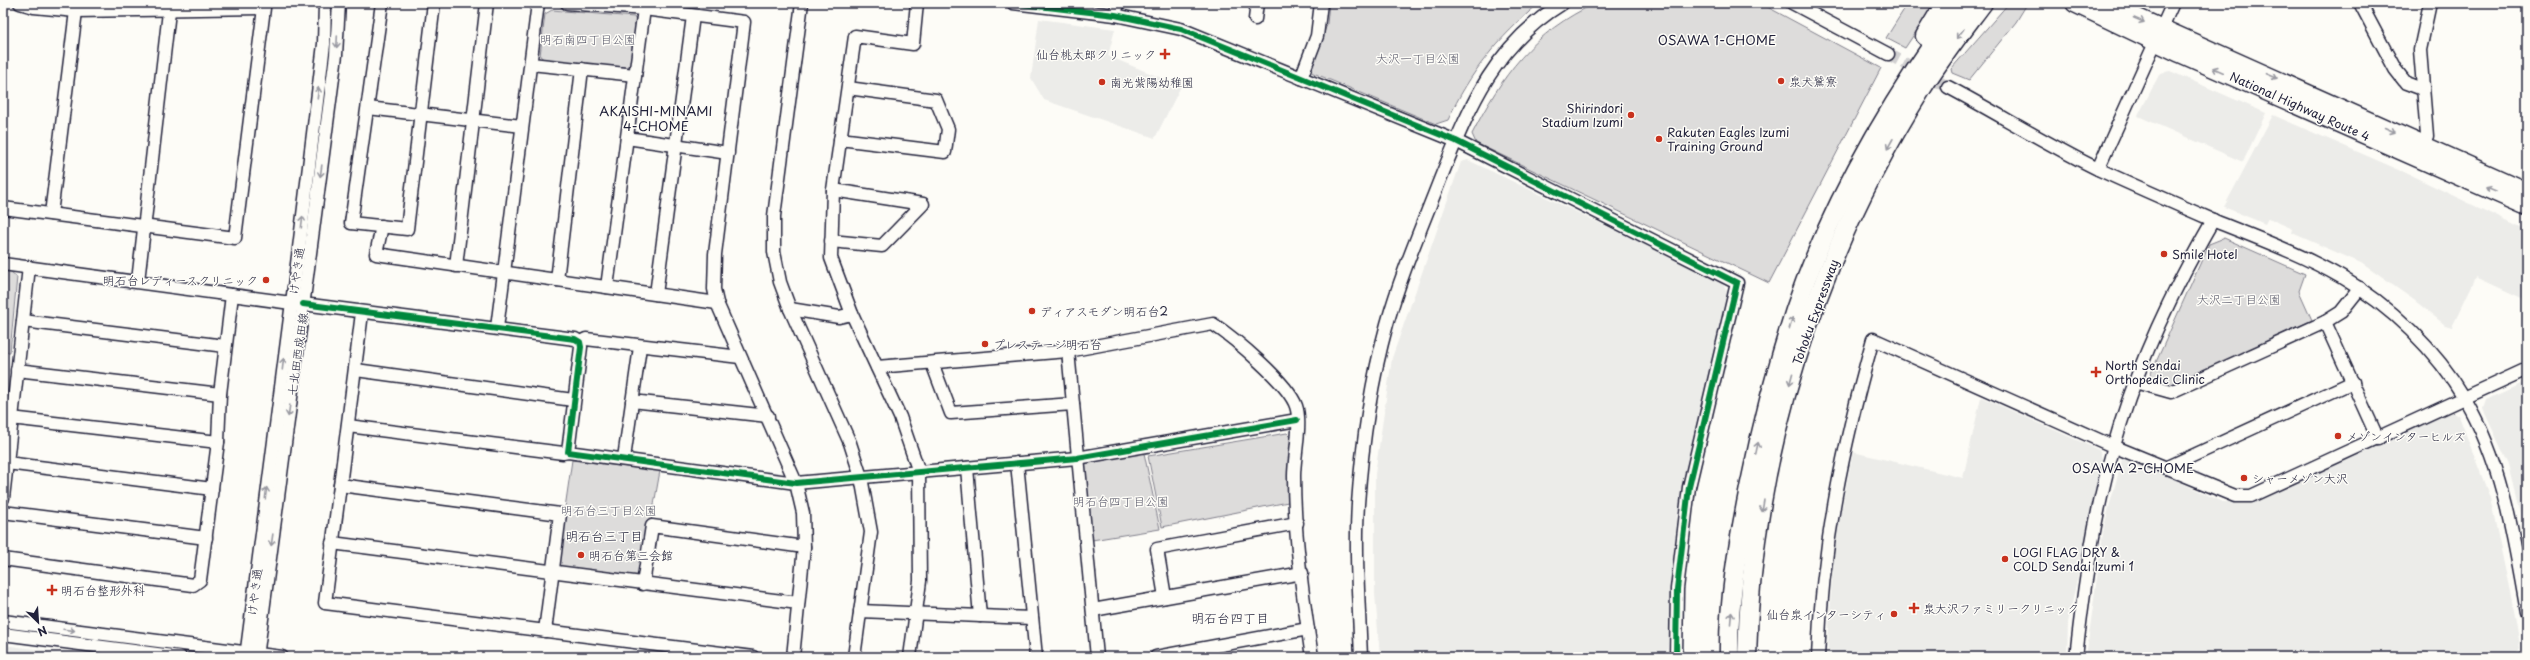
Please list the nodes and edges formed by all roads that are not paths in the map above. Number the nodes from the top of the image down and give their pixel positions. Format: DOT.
graph roads {
  1 [pos="20,3"];
  2 [pos="325,3"];
  3 [pos="339,3"];
  4 [pos="382,3"];
  5 [pos="434,3"];
  6 [pos="487,3"];
  7 [pos="538,3"];
  8 [pos="568,3"];
  9 [pos="572,3"];
  10 [pos="802,3"];
  11 [pos="917,3"];
  12 [pos="1013,3"];
  13 [pos="1257,3"];
  14 [pos="1321,3"];
  15 [pos="1563,3"];
  16 [pos="1792,3"];
  17 [pos="1945,3"];
  18 [pos="1962,3"];
  19 [pos="1983,3"];
  20 [pos="2075,3"];
  21 [pos="2104,3"];
  22 [pos="2173,3"];
  23 [pos="2360,3"];
  24 [pos="2430,3"];
  25 [pos="170,6"];
  26 [pos="644,9"];
  27 [pos="1116,9"];
  28 [pos="76,12"];
  29 [pos="693,16"];
  30 [pos="1255,19"];
  31 [pos="2158,35"];
  32 [pos="1888,54"];
  33 [pos="531,64"];
  34 [pos="582,69"];
  35 [pos="635,75"];
  36 [pos="1301,78"];
  37 [pos="1948,87"];
  38 [pos="848,88"];
  39 [pos="2422,89"];
  40 [pos="368,108"];
  41 [pos="421,114"];
  42 [pos="473,120"];
  43 [pos="522,126"];
  44 [pos="627,138"];
  45 [pos="840,139"];
  46 [pos="1456,141"];
  47 [pos="676,145"];
  48 [pos="2422,145"];
  49 [pos="728,153"];
  50 [pos="2098,169"];
  51 [pos="833,190"];
  52 [pos="2527,192"];
  53 [pos="2527,206"];
  54 [pos="1838,207"];
  55 [pos="3,208"];
  56 [pos="51,214"];
  57 [pos="2213,220"];
  58 [pos="382,226"];
  59 [pos="144,227"];
  60 [pos="831,241"];
  61 [pos="3,264"];
  62 [pos="456,266"];
  63 [pos="29,268"];
  64 [pos="505,273"];
  65 [pos="557,280"];
  66 [pos="138,281"];
  67 [pos="606,287"];
  68 [pos="2360,288"];
  69 [pos="656,294"];
  70 [pos="232,295"];
  71 [pos="717,303"];
  72 [pos="297,304"];
  73 [pos="790,309"];
  74 [pos="362,313"];
  75 [pos="852,314"];
  76 [pos="22,321"];
  77 [pos="2325,322"];
  78 [pos="497,328"];
  79 [pos="580,342"];
  80 [pos="225,346"];
  81 [pos="640,347"];
  82 [pos="1068,352"];
  83 [pos="740,357"];
  84 [pos="932,363"];
  85 [pos="877,367"];
  86 [pos="17,370"];
  87 [pos="356,370"];
  88 [pos="2527,370"];
  89 [pos="2135,382"];
  90 [pos="2353,382"];
  91 [pos="220,394"];
  92 [pos="2465,398"];
  93 [pos="573,400"];
  94 [pos="632,401"];
  95 [pos="1073,404"];
  96 [pos="768,416"];
  97 [pos="11,418"];
  98 [pos="1297,420"];
  99 [pos="348,426"];
  100 [pos="2378,439"];
  101 [pos="218,442"];
  102 [pos="2114,446"];
  103 [pos="568,452"];
  104 [pos="624,458"];
  105 [pos="1077,458"];
  106 [pos="7,463"];
  107 [pos="1017,463"];
  108 [pos="967,468"];
  109 [pos="2166,468"];
  110 [pos="919,472"];
  111 [pos="862,477"];
  112 [pos="796,483"];
  113 [pos="340,485"];
  114 [pos="212,489"];
  115 [pos="3,498"];
  116 [pos="3,512"];
  117 [pos="1297,523"];
  118 [pos="206,538"];
  119 [pos="332,544"];
  120 [pos="804,547"];
  121 [pos="3,559"];
  122 [pos="553,572"];
  123 [pos="1302,573"];
  124 [pos="643,584"];
  125 [pos="1165,597"];
  126 [pos="798,604"];
  127 [pos="1093,610"];
  128 [pos="860,611"];
  129 [pos="2527,612"];
  130 [pos="916,615"];
  131 [pos="980,616"];
  132 [pos="1032,618"];
  133 [pos="3,621"];
  134 [pos="1308,629"];
  135 [pos="546,631"];
  136 [pos="3,634"];
  137 [pos="252,655"];
  138 [pos="180,657"];
  139 [pos="282,657"];
  140 [pos="753,657"];
  141 [pos="793,657"];
  142 [pos="854,657"];
  143 [pos="910,657"];
  144 [pos="1036,657"];
  145 [pos="1097,657"];
  146 [pos="1156,657"];
  147 [pos="1312,657"];
  148 [pos="1361,657"];
  149 [pos="1676,657"];
  150 [pos="1729,657"];
  151 [pos="1748,657"];
  152 [pos="1818,657"];
  153 [pos="2076,657"];
  1 -- 28 [label="street"];
  72 -- 2 [label="street, けやき通, one-way"];
  3 -- 72 [label="street, 七北田西成田線, one-way"];
  4 -- 40 [label="street"];
  5 -- 41 [label="street"];
  6 -- 42 [label="street"];
  7 -- 33 [label="street"];
  8 -- 9 [label="street"];
  9 -- 26 [label="street"];
  10 -- 73 [label="street"];
  11 -- 38 [label="street"];
  12 -- 27 [label="street"];
  13 -- 30 [label="street"];
  14 -- 36 [label="street"];
  15 -- 46 [label="street"];
  16 -- 32 [label="street"];
  17 -- 54 [label="highway"];
  18 -- 54 [label="highway, Tohoku Expressway"];
  19 -- 151 [label="highway, Tohoku Expressway, one-way"];
  20 -- 31 [label="highway, National Highway Route 4"];
  21 -- 31 [label="highway, National Highway Route 4, one-way"];
  22 -- 31 [label="street"];
  23 -- 39 [label="street"];
  24 -- 39 [label="street"];
  25 -- 28 [label="street"];
  25 -- 59 [label="street"];
  25 -- 59 [label="street"];
  26 -- 29 [label="street"];
  26 -- 35 [label="street"];
  27 -- 36 [label="street"];
  28 -- 56 [label="street"];
  29 -- 47 [label="street"];
  29 -- 49 [label="street"];
  31 -- 48 [label="highway, National Highway Route 4, one-way"];
  31 -- 50 [label="street"];
  53 -- 31 [label="highway, National Highway Route 4, one-way"];
  33 -- 34 [label="street"];
  33 -- 43 [label="street"];
  34 -- 35 [label="street"];
  34 -- 65 [label="street"];
  35 -- 44 [label="street"];
  36 -- 46 [label="street"];
  37 -- 50 [label="street"];
  38 -- 45 [label="street"];
  38 -- 45 [label="street"];
  39 -- 48 [label="street"];
  40 -- 41 [label="street"];
  40 -- 58 [label="street"];
  41 -- 42 [label="street"];
  41 -- 58 [label="street"];
  42 -- 43 [label="street"];
  42 -- 62 [label="street"];
  43 -- 64 [label="street"];
  44 -- 47 [label="street"];
  44 -- 67 [label="street"];
  45 -- 51 [label="street"];
  46 -- 148 [label="street"];
  46 -- 149 [label="street"];
  47 -- 49 [label="street"];
  47 -- 69 [label="street"];
  48 -- 52 [label="highway, National Highway Route 4"];
  49 -- 71 [label="street"];
  50 -- 57 [label="street"];
  51 -- 60 [label="street"];
  51 -- 60 [label="street"];
  150 -- 54 [label="highway, Tohoku Expressway, one-way"];
  55 -- 56 [label="street"];
  56 -- 59 [label="street"];
  57 -- 68 [label="street"];
  57 -- 89 [label="street"];
  58 -- 62 [label="street"];
  59 -- 66 [label="street"];
  60 -- 75 [label="street"];
  61 -- 63 [label="street"];
  62 -- 64 [label="street"];
  63 -- 66 [label="street"];
  63 -- 76 [label="street"];
  64 -- 65 [label="street"];
  64 -- 78 [label="street"];
  65 -- 67 [label="street"];
  66 -- 70 [label="street"];
  67 -- 69 [label="street"];
  68 -- 77 [label="street"];
  68 -- 92 [label="street"];
  69 -- 71 [label="street"];
  70 -- 72 [label="street"];
  70 -- 80 [label="street"];
  71 -- 83 [label="street"];
  72 -- 74 [label="street"];
  72 -- 137 [label="street, 七北田西成田線"];
  73 -- 75 [label="street"];
  73 -- 111 [label="street"];
  74 -- 78 [label="street"];
  74 -- 87 [label="street"];
  75 -- 85 [label="street"];
  76 -- 80 [label="street"];
  76 -- 86 [label="street"];
  77 -- 89 [label="street"];
  77 -- 90 [label="street"];
  78 -- 79 [label="street"];
  79 -- 81 [label="street"];
  79 -- 93 [label="street"];
  80 -- 91 [label="street"];
  81 -- 83 [label="street"];
  81 -- 94 [label="street"];
  82 -- 84 [label="street"];
  82 -- 95 [label="street"];
  82 -- 98 [label="street"];
  83 -- 96 [label="street"];
  84 -- 85 [label="street"];
  84 -- 95 [label="street"];
  85 -- 110 [label="street"];
  86 -- 91 [label="street"];
  86 -- 97 [label="street"];
  87 -- 93 [label="street"];
  87 -- 99 [label="street"];
  88 -- 92 [label="street"];
  89 -- 102 [label="street"];
  90 -- 100 [label="street"];
  90 -- 109 [label="street"];
  91 -- 101 [label="street"];
  92 -- 100 [label="street"];
  92 -- 129 [label="street"];
  93 -- 103 [label="street"];
  94 -- 96 [label="street"];
  94 -- 104 [label="street"];
  95 -- 105 [label="street"];
  96 -- 112 [label="street"];
  97 -- 101 [label="street"];
  97 -- 106 [label="street"];
  98 -- 105 [label="street"];
  98 -- 117 [label="street"];
  99 -- 103 [label="street"];
  99 -- 113 [label="street"];
  100 -- 109 [label="street"];
  101 -- 114 [label="street"];
  102 -- 109 [label="street"];
  102 -- 152 [label="street"];
  102 -- 153 [label="street"];
  103 -- 104 [label="street"];
  104 -- 112 [label="street"];
  105 -- 107 [label="street"];
  105 -- 127 [label="street"];
  106 -- 114 [label="street"];
  106 -- 115 [label="street"];
  107 -- 108 [label="street"];
  107 -- 132 [label="street"];
  108 -- 110 [label="street"];
  108 -- 131 [label="street"];
  110 -- 111 [label="street"];
  110 -- 130 [label="street"];
  111 -- 112 [label="street"];
  111 -- 128 [label="street"];
  112 -- 120 [label="street"];
  113 -- 119 [label="street"];
  113 -- 122 [label="street"];
  114 -- 118 [label="street"];
  116 -- 118 [label="street"];
  117 -- 123 [label="street"];
  117 -- 125 [label="street"];
  118 -- 121 [label="street"];
  119 -- 122 [label="street"];
  119 -- 135 [label="street"];
  120 -- 124 [label="street"];
  120 -- 126 [label="street"];
  122 -- 124 [label="street"];
  122 -- 135 [label="street"];
  123 -- 125 [label="street"];
  123 -- 134 [label="street"];
  124 -- 126 [label="street"];
  125 -- 127 [label="street"];
  126 -- 141 [label="street"];
  127 -- 145 [label="street"];
  128 -- 130 [label="street"];
  128 -- 142 [label="street"];
  130 -- 131 [label="street"];
  130 -- 143 [label="street"];
  131 -- 132 [label="street"];
  132 -- 144 [label="street"];
  133 -- 137 [label="street, one-way"];
  134 -- 146 [label="street"];
  134 -- 147 [label="street"];
  135 -- 140 [label="street"];
  136 -- 138 [label="street"];
  137 -- 139 [label="street"];
}
